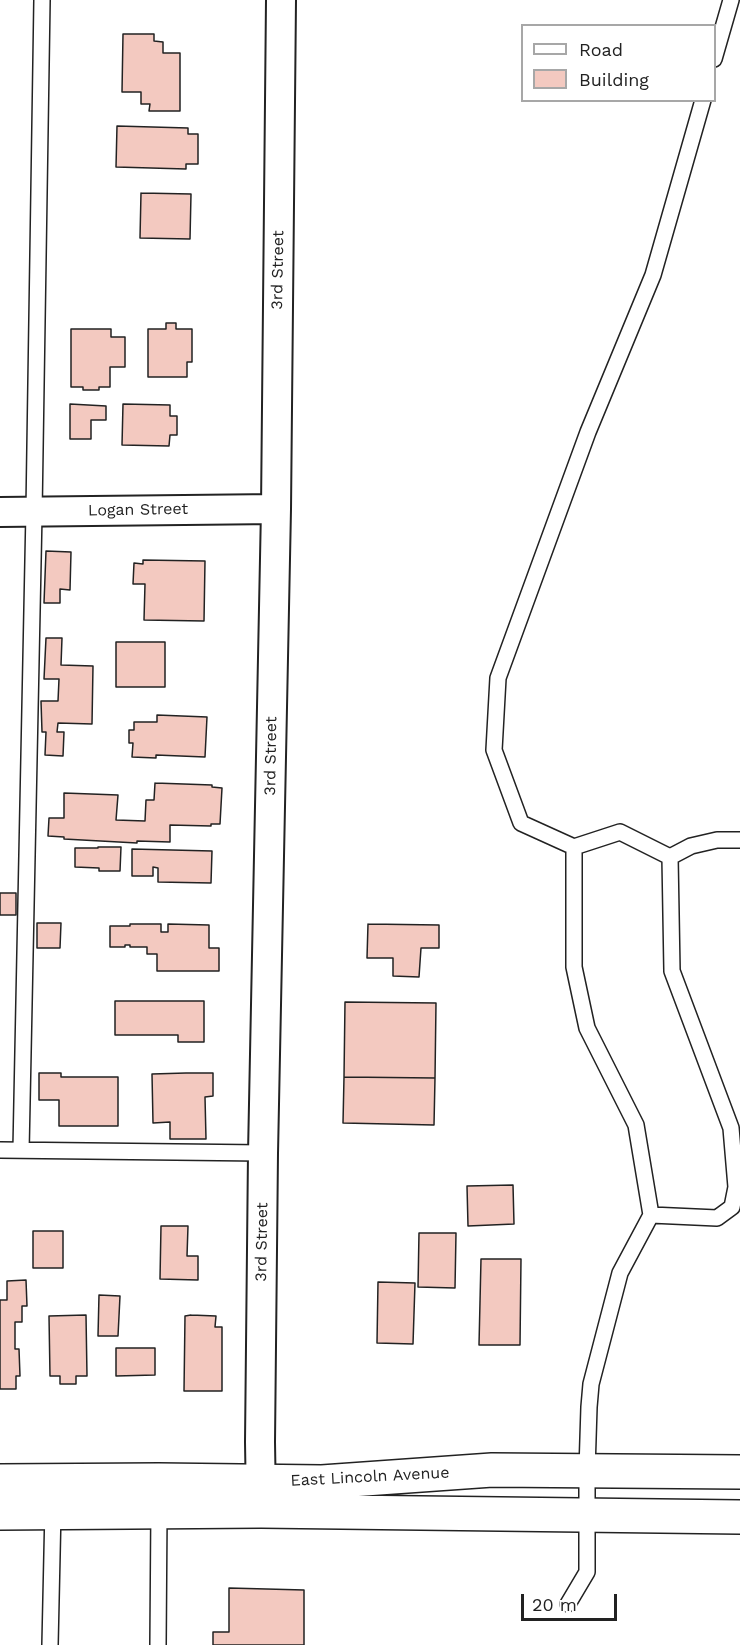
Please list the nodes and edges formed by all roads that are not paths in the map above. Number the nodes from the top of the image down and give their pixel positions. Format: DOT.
graph roads {
  1 [pos="42,0"];
  2 [pos="281,0"];
  3 [pos="731,0"];
  4 [pos="716,52"];
  5 [pos="702,102"];
  6 [pos="276,508"];
  7 [pos="0,512"];
  8 [pos="34,512"];
  9 [pos="740,840"];
  10 [pos="574,847"];
  11 [pos="670,856"];
  12 [pos="0,1150"];
  13 [pos="21,1150"];
  14 [pos="263,1153"];
  15 [pos="651,1215"];
  16 [pos="587,1470"];
  17 [pos="740,1472"];
  18 [pos="159,1480"];
  19 [pos="0,1481"];
  20 [pos="53,1497"];
  21 [pos="262,1497"];
  22 [pos="0,1513"];
  23 [pos="159,1513"];
  24 [pos="587,1514"];
  25 [pos="740,1517"];
  26 [pos="568,1604"];
  27 [pos="50,1645"];
  28 [pos="158,1645"];
  1 -- 8 [label="lane"];
  2 -- 6 [label="street, 3rd Street"];
  3 -- 4 [label="lane"];
  5 -- 10 [label="lane"];
  6 -- 8 [label="street, Logan Street"];
  6 -- 14 [label="street, 3rd Street"];
  7 -- 8 [label="street, Logan Street"];
  8 -- 13 [label="lane"];
  9 -- 11 [label="lane"];
  10 -- 11 [label="lane"];
  10 -- 15 [label="lane"];
  11 -- 15 [label="lane"];
  12 -- 13 [label="lane"];
  13 -- 14 [label="lane"];
  14 -- 21 [label="street, 3rd Street"];
  15 -- 16 [label="lane"];
  16 -- 17 [label="street, East Lincoln Avenue"];
  16 -- 21 [label="street, East Lincoln Avenue"];
  16 -- 24 [label="lane"];
  18 -- 20 [label="street, East Lincoln Avenue"];
  18 -- 21 [label="street, East Lincoln Avenue"];
  18 -- 23 [label="lane"];
  19 -- 20 [label="street, East Lincoln Avenue"];
  20 -- 22 [label="street, East Lincoln Avenue"];
  20 -- 23 [label="street, East Lincoln Avenue"];
  20 -- 27 [label="lane"];
  21 -- 23 [label="street, East Lincoln Avenue"];
  21 -- 24 [label="street, East Lincoln Avenue"];
  23 -- 28 [label="lane"];
  24 -- 25 [label="street, East Lincoln Avenue"];
  24 -- 26 [label="lane"];
}
